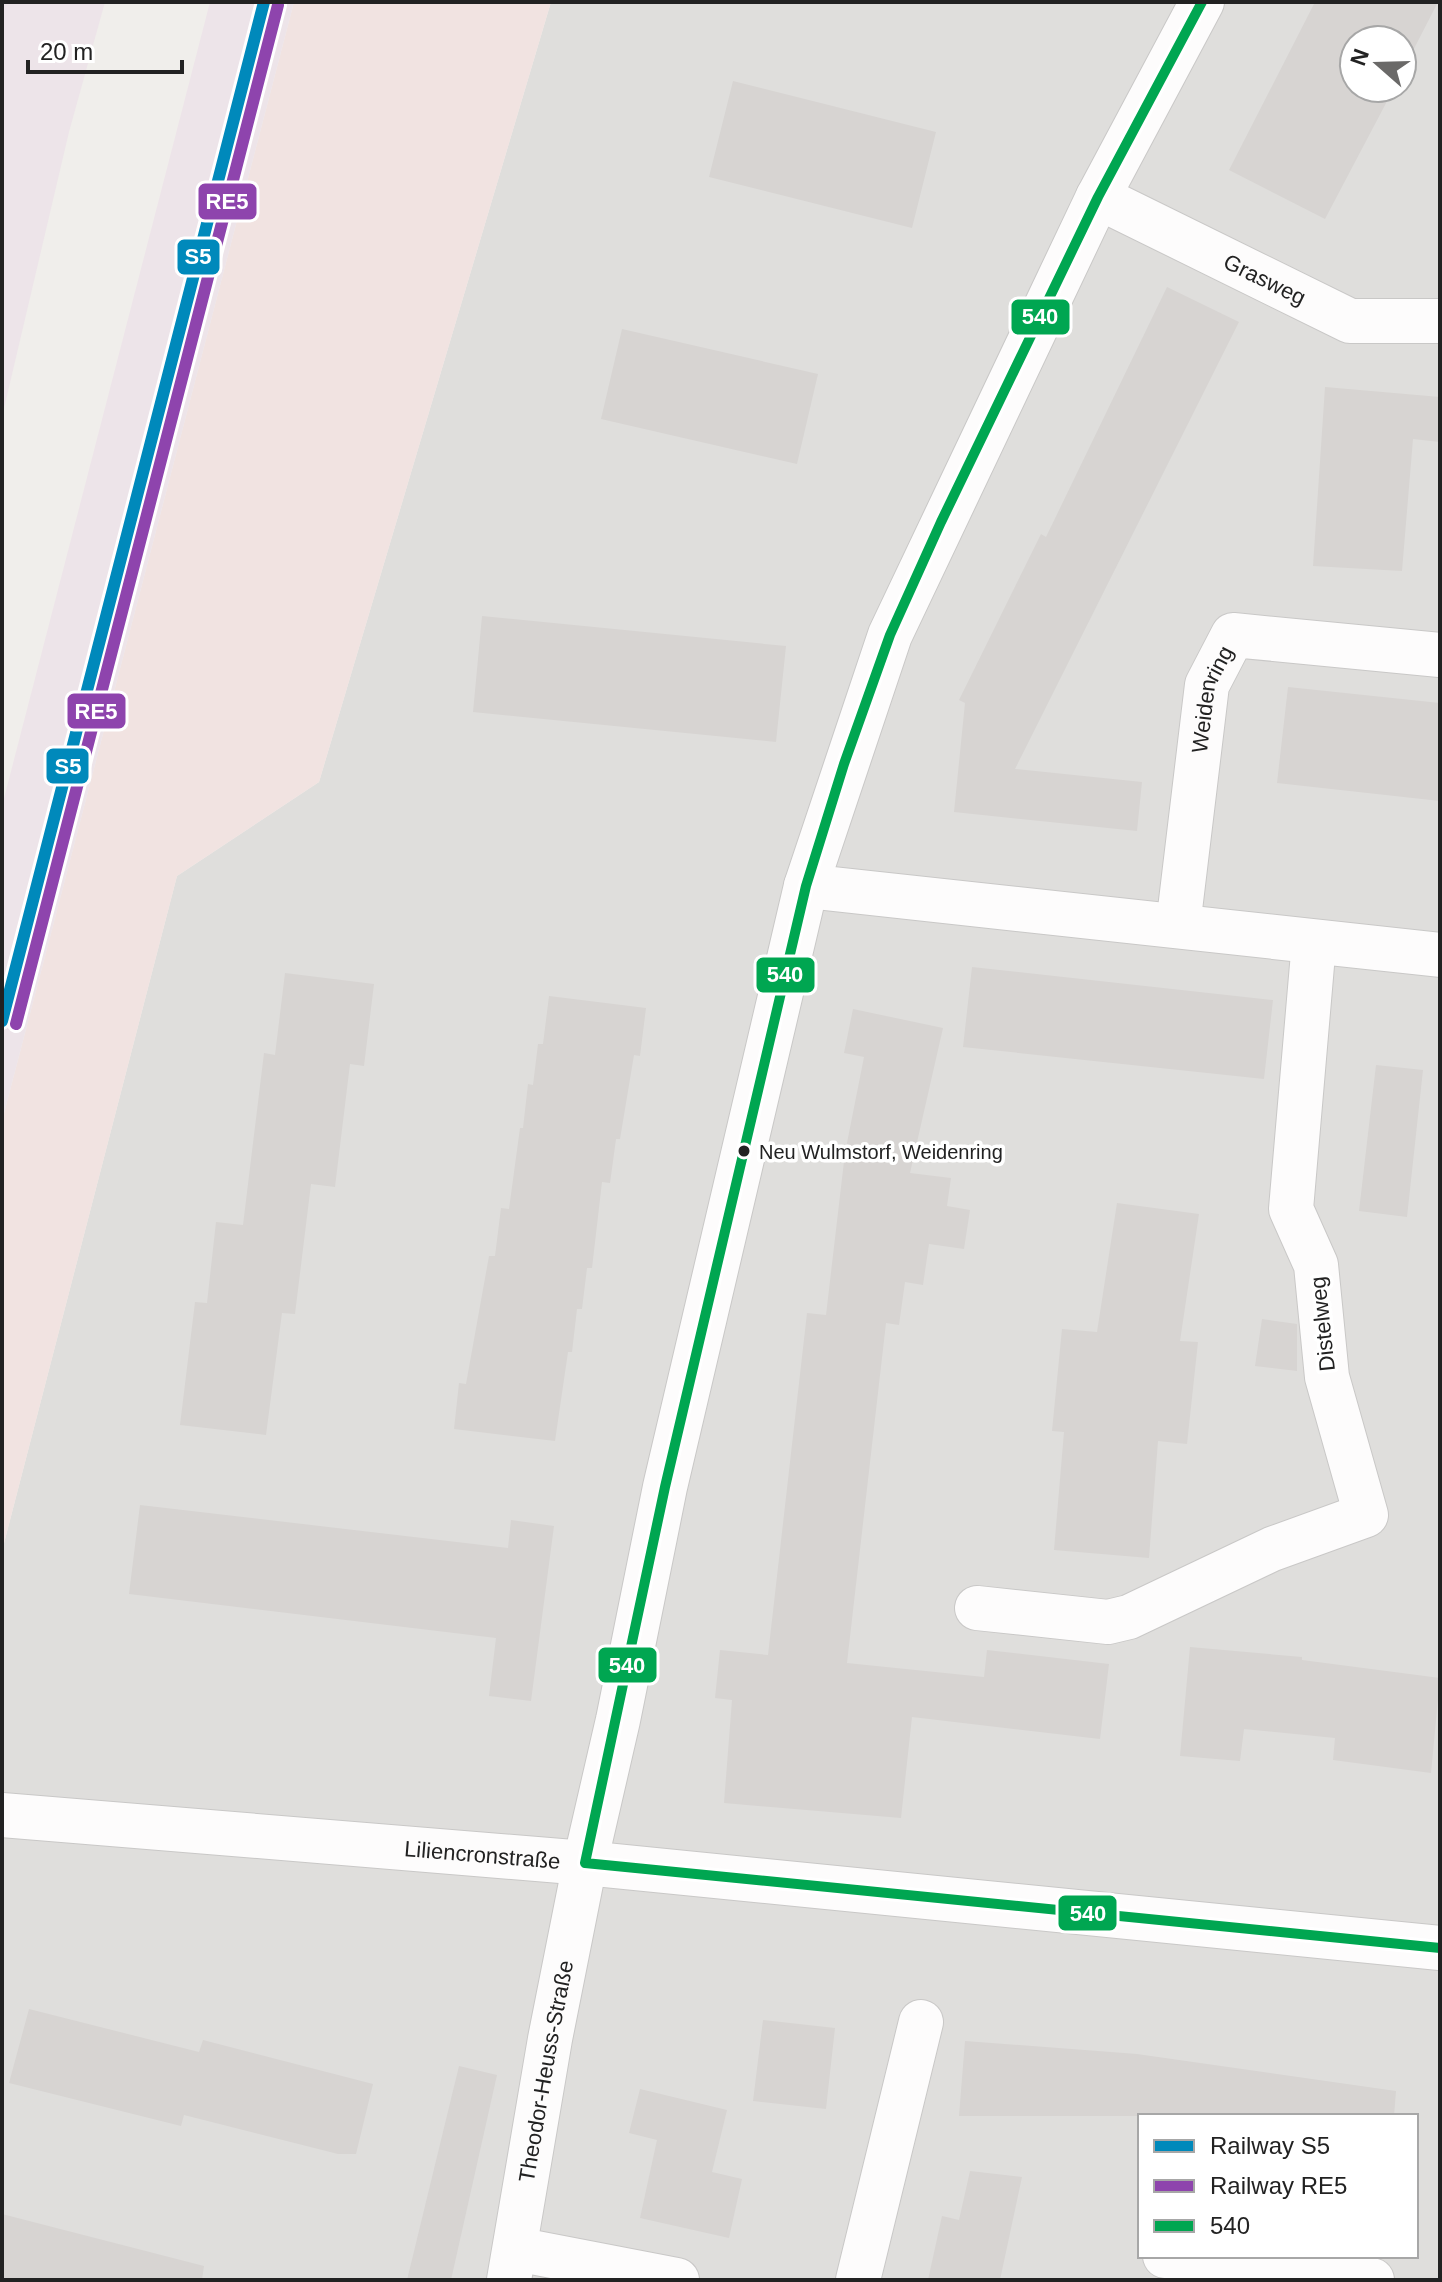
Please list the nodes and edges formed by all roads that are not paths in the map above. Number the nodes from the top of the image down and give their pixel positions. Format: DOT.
graph roads {
  1 [pos="1202,2"];
  2 [pos="1098,197"];
  3 [pos="1440,321"];
  4 [pos="1440,655"];
  5 [pos="806,886"];
  6 [pos="1178,926"];
  7 [pos="1314,942"];
  8 [pos="1440,955"];
  9 [pos="977,1608"];
  10 [pos="2,1815"];
  11 [pos="585,1863"];
  12 [pos="1440,1948"];
  13 [pos="921,2022"];
  14 [pos="1182,2258"];
  15 [pos="512,2264"];
  16 [pos="677,2280"];
  17 [pos="858,2280"];
  18 [pos="1372,2280"];
  1 -- 2 [label="street, Theodor-Heuss-Straße"];
  2 -- 3 [label="street, Grasweg"];
  2 -- 5 [label="street, Theodor-Heuss-Straße"];
  4 -- 6 [label="street, Weidenring"];
  5 -- 6 [label="street"];
  5 -- 11 [label="street, Theodor-Heuss-Straße"];
  6 -- 7 [label="street"];
  7 -- 8 [label="street"];
  7 -- 9 [label="street, Distelweg"];
  10 -- 11 [label="street, Liliencronstraße"];
  11 -- 12 [label="street, Liliencronstraße"];
  11 -- 15 [label="street, Theodor-Heuss-Straße"];
  13 -- 17 [label="street"];
  14 -- 18 [label="street"];
  15 -- 16 [label="street"];
}
